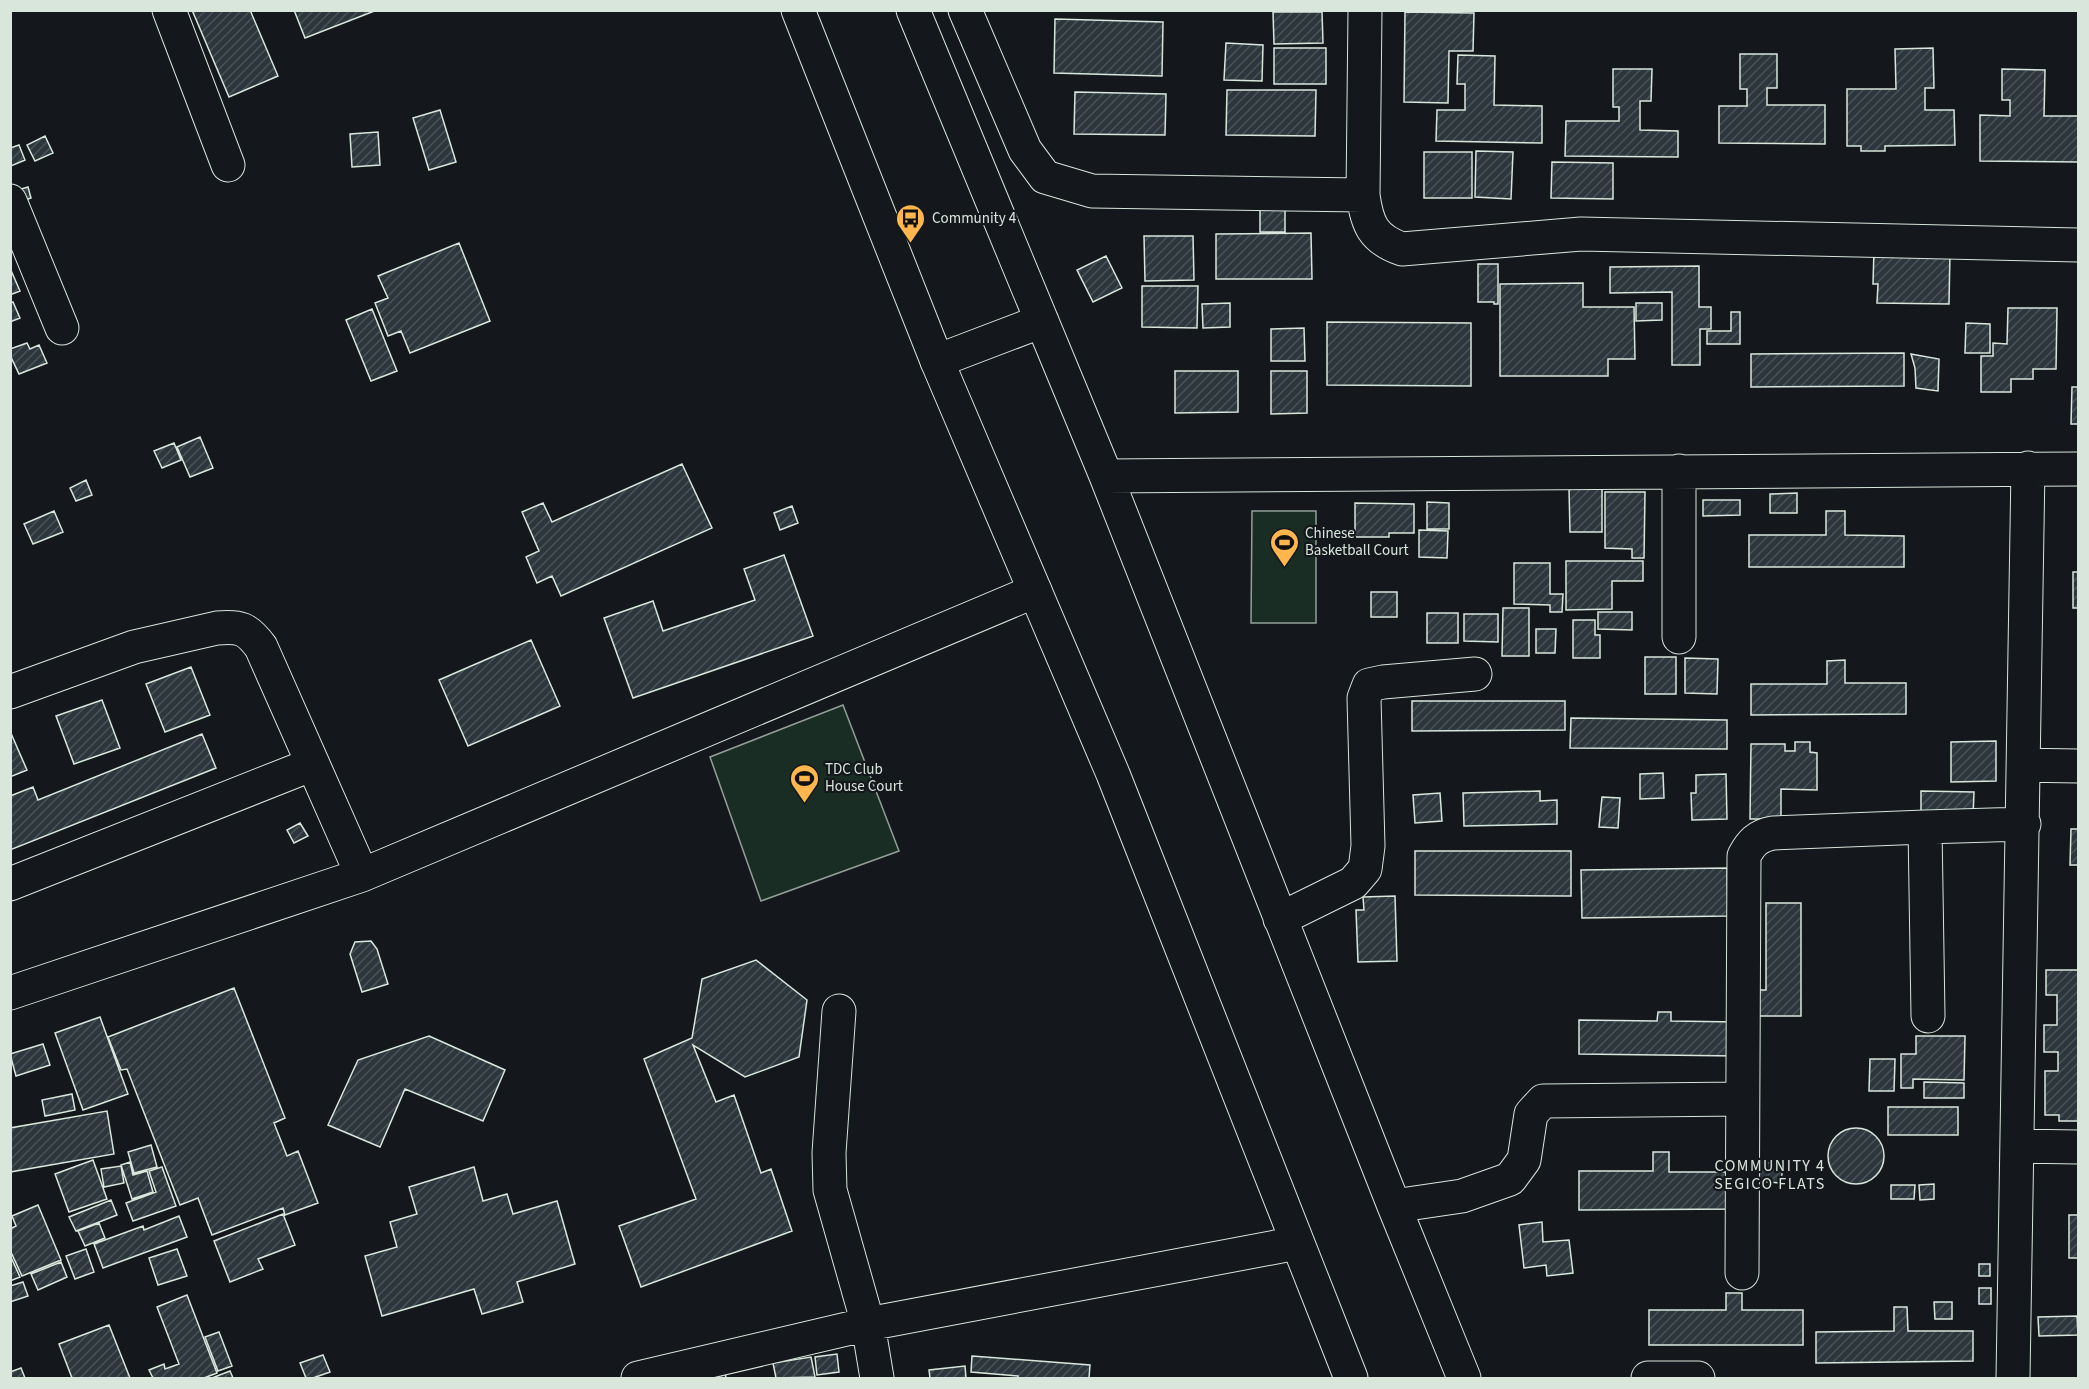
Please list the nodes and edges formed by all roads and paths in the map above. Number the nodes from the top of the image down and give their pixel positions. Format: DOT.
graph roads {
  1 [pos="169,10"];
  2 [pos="798,10"];
  3 [pos="913,10"];
  4 [pos="965,10"];
  5 [pos="1365,10"];
  6 [pos="228,165"];
  7 [pos="1363,195"];
  8 [pos="10,201"];
  9 [pos="2079,245"];
  10 [pos="1042,321"];
  11 [pos="62,328"];
  12 [pos="937,360"];
  13 [pos="2028,468"];
  14 [pos="2079,469"];
  15 [pos="1679,471"];
  16 [pos="1106,476"];
  17 [pos="1035,591"];
  18 [pos="1679,637"];
  19 [pos="1476,674"];
  20 [pos="10,692"];
  21 [pos="313,764"];
  22 [pos="2024,765"];
  23 [pos="2079,766"];
  24 [pos="2024,824"];
  25 [pos="1925,827"];
  26 [pos="362,875"];
  27 [pos="10,884"];
  28 [pos="1280,919"];
  29 [pos="10,993"];
  30 [pos="839,1011"];
  31 [pos="1928,1016"];
  32 [pos="1742,1099"];
  33 [pos="2018,1146"];
  34 [pos="2079,1147"];
  35 [pos="1394,1206"];
  36 [pos="1297,1244"];
  37 [pos="1742,1273"];
  38 [pos="868,1324"];
  39 [pos="638,1378"];
  40 [pos="877,1378"];
  41 [pos="1351,1378"];
  42 [pos="1464,1378"];
  43 [pos="1648,1378"];
  44 [pos="1698,1378"];
  45 [pos="2013,1378"];
  1 -- 6 [label="street"];
  2 -- 12 [label="street"];
  3 -- 10 [label="street"];
  4 -- 7 [label="street"];
  5 -- 7 [label="street"];
  7 -- 9 [label="street"];
  8 -- 11 [label="street"];
  10 -- 12 [label="street"];
  10 -- 16 [label="street"];
  12 -- 17 [label="street"];
  13 -- 14 [label="street"];
  13 -- 15 [label="street"];
  13 -- 22 [label="street"];
  15 -- 16 [label="street"];
  15 -- 18 [label="street"];
  16 -- 28 [label="street"];
  17 -- 26 [label="street"];
  17 -- 36 [label="street"];
  19 -- 28 [label="street"];
  20 -- 21 [label="street"];
  21 -- 26 [label="street"];
  21 -- 27 [label="street"];
  22 -- 23 [label="street"];
  22 -- 24 [label="street"];
  24 -- 25 [label="street"];
  24 -- 33 [label="street"];
  25 -- 31 [label="street"];
  25 -- 32 [label="street"];
  26 -- 29 [label="street"];
  28 -- 35 [label="street"];
  30 -- 38 [label="street"];
  32 -- 35 [label="street"];
  32 -- 37 [label="street"];
  33 -- 34 [label="street"];
  33 -- 45 [label="street"];
  35 -- 42 [label="street"];
  36 -- 38 [label="street"];
  36 -- 41 [label="street"];
  38 -- 39 [label="street"];
  38 -- 40 [label="street"];
  43 -- 44 [label="street"];
}
